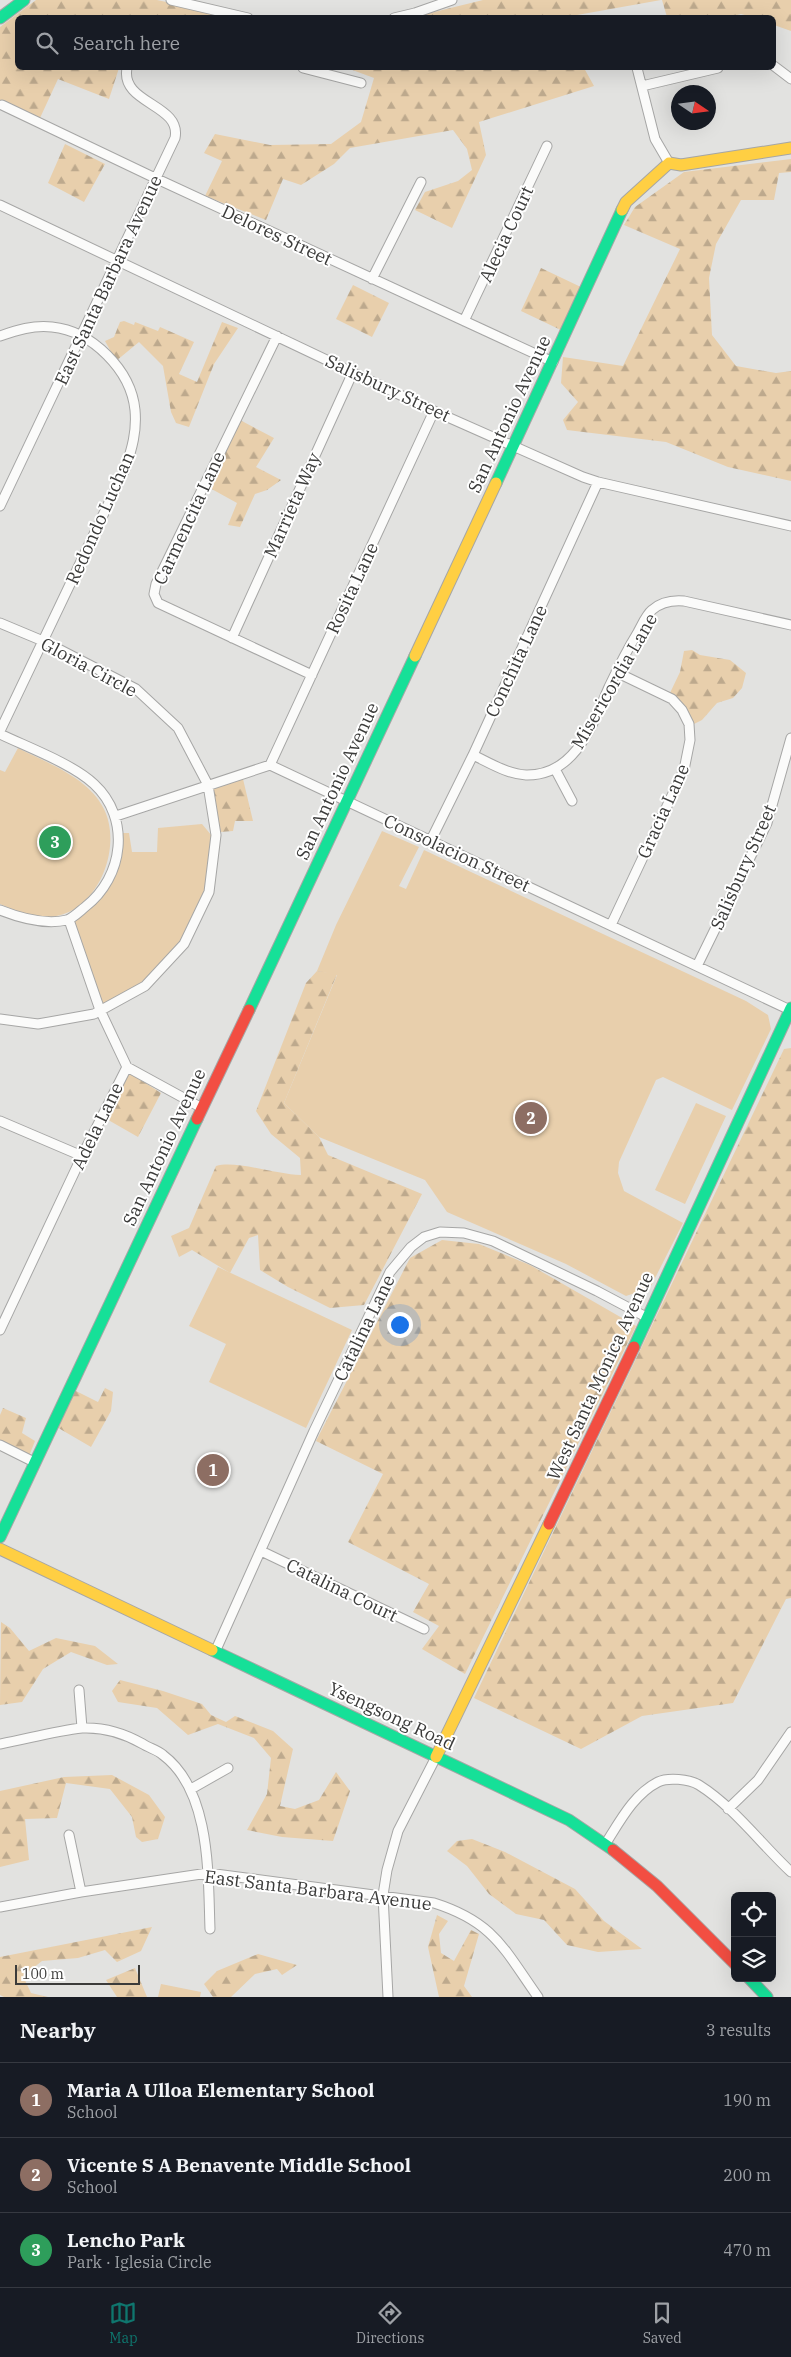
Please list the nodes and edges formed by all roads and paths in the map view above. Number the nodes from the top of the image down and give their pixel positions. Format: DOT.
graph roads {
  1 [pos="24,0"];
  2 [pos="171,0"];
  3 [pos="452,0"];
  4 [pos="235,15"];
  5 [pos="407,15"];
  6 [pos="0,18"];
  7 [pos="776,68"];
  8 [pos="127,70"];
  9 [pos="311,70"];
  10 [pos="638,70"];
  11 [pos="710,70"];
  12 [pos="791,79"];
  13 [pos="361,83"];
  14 [pos="642,86"];
  15 [pos="2,105"];
  16 [pos="547,146"];
  17 [pos="791,148"];
  18 [pos="669,163"];
  19 [pos="156,178"];
  20 [pos="421,182"];
  21 [pos="0,205"];
  22 [pos="116,261"];
  23 [pos="372,279"];
  24 [pos="464,321"];
  25 [pos="0,336"];
  26 [pos="82,336"];
  27 [pos="277,336"];
  28 [pos="553,362"];
  29 [pos="353,372"];
  30 [pos="434,411"];
  31 [pos="513,445"];
  32 [pos="598,482"];
  33 [pos="0,506"];
  34 [pos="791,526"];
  35 [pos="0,623"];
  36 [pos="791,625"];
  37 [pos="232,638"];
  38 [pos="43,642"];
  39 [pos="616,672"];
  40 [pos="312,675"];
  41 [pos="0,733"];
  42 [pos="791,738"];
  43 [pos="473,755"];
  44 [pos="270,765"];
  45 [pos="555,769"];
  46 [pos="208,785"];
  47 [pos="572,801"];
  48 [pos="347,802"];
  49 [pos="116,816"];
  50 [pos="431,840"];
  51 [pos="0,910"];
  52 [pos="69,920"];
  53 [pos="611,925"];
  54 [pos="697,966"];
  55 [pos="791,1009"];
  56 [pos="100,1010"];
  57 [pos="0,1019"];
  58 [pos="787,1028"];
  59 [pos="127,1066"];
  60 [pos="202,1108"];
  61 [pos="0,1121"];
  62 [pos="82,1156"];
  63 [pos="648,1318"];
  64 [pos="0,1330"];
  65 [pos="0,1445"];
  66 [pos="34,1462"];
  67 [pos="0,1537"];
  68 [pos="0,1549"];
  69 [pos="261,1551"];
  70 [pos="424,1630"];
  71 [pos="215,1652"];
  72 [pos="80,1690"];
  73 [pos="82,1728"];
  74 [pos="791,1732"];
  75 [pos="0,1744"];
  76 [pos="436,1757"];
  77 [pos="228,1768"];
  78 [pos="191,1789"];
  79 [pos="728,1809"];
  80 [pos="70,1835"];
  81 [pos="606,1843"];
  82 [pos="791,1872"];
  83 [pos="208,1873"];
  84 [pos="81,1892"];
  85 [pos="383,1895"];
  86 [pos="0,1907"];
  87 [pos="210,1928"];
  88 [pos="731,1960"];
  89 [pos="753,1982"];
  90 [pos="388,1997"];
  91 [pos="538,1997"];
  92 [pos="767,1997"];
  1 -- 6 [label="main road"];
  2 -- 4 [label="street"];
  3 -- 5 [label="street"];
  7 -- 12 [label="street"];
  8 -- 19 [label="street, East Santa Barbara Avenue"];
  9 -- 13 [label="street"];
  10 -- 14 [label="street"];
  11 -- 14 [label="street"];
  14 -- 18 [label="street"];
  15 -- 19 [label="street, Delores Street"];
  16 -- 24 [label="street, Alecia Court"];
  17 -- 18 [label="main road"];
  18 -- 28 [label="main road, San Antonio Avenue"];
  19 -- 22 [label="street, East Santa Barbara Avenue"];
  19 -- 23 [label="street, Delores Street"];
  20 -- 23 [label="street"];
  21 -- 22 [label="street, Salisbury Street"];
  22 -- 26 [label="street, East Santa Barbara Avenue"];
  22 -- 27 [label="street, Salisbury Street"];
  23 -- 24 [label="street, Delores Street"];
  24 -- 28 [label="street, Delores Street"];
  25 -- 26 [label="street, Redondo Luchan"];
  26 -- 33 [label="street, East Santa Barbara Avenue"];
  26 -- 38 [label="street, Redondo Luchan"];
  27 -- 29 [label="street, Salisbury Street"];
  27 -- 37 [label="street, Carmencita Lane"];
  28 -- 31 [label="main road, San Antonio Avenue"];
  29 -- 30 [label="street, Salisbury Street"];
  29 -- 37 [label="street, Marrieta Way"];
  30 -- 31 [label="street, Salisbury Street"];
  30 -- 40 [label="street, Rosita Lane"];
  31 -- 32 [label="street, Salisbury Street"];
  31 -- 48 [label="main road, San Antonio Avenue"];
  32 -- 34 [label="street, Salisbury Street"];
  32 -- 43 [label="street, Conchita Lane"];
  35 -- 38 [label="street, Gloria Circle"];
  36 -- 39 [label="street, Misericordia Lane"];
  37 -- 40 [label="street, Carmencita Lane"];
  38 -- 41 [label="street, Redondo Luchan"];
  38 -- 46 [label="street, Gloria Circle"];
  39 -- 45 [label="street, Misericordia Lane"];
  39 -- 53 [label="street, Gracia Lane"];
  40 -- 44 [label="street, Rosita Lane"];
  41 -- 49 [label="street"];
  42 -- 54 [label="street, Salisbury Street"];
  43 -- 45 [label="street, Misericordia Lane"];
  43 -- 50 [label="street, Conchita Lane"];
  44 -- 46 [label="street"];
  44 -- 48 [label="street, Consolacion Street"];
  45 -- 47 [label="street"];
  46 -- 49 [label="street"];
  46 -- 56 [label="street, Gloria Circle"];
  48 -- 50 [label="street, Consolacion Street"];
  48 -- 60 [label="main road, San Antonio Avenue"];
  49 -- 52 [label="street"];
  50 -- 53 [label="street, Consolacion Street"];
  51 -- 52 [label="street"];
  52 -- 56 [label="street, Adela Lane"];
  53 -- 54 [label="street, Consolacion Street"];
  54 -- 55 [label="street, Consolacion Street"];
  55 -- 58 [label="main road, West Santa Monica Avenue"];
  56 -- 57 [label="street, Gloria Circle"];
  56 -- 59 [label="street, Adela Lane"];
  58 -- 63 [label="main road, West Santa Monica Avenue"];
  59 -- 60 [label="street"];
  59 -- 62 [label="street, Adela Lane"];
  60 -- 66 [label="main road, San Antonio Avenue"];
  61 -- 62 [label="street"];
  62 -- 64 [label="street, Adela Lane"];
  63 -- 69 [label="street, Catalina Lane"];
  63 -- 76 [label="main road, West Santa Monica Avenue"];
  65 -- 66 [label="street"];
  66 -- 67 [label="main road, San Antonio Avenue"];
  68 -- 71 [label="main road, Ysengsong Road"];
  69 -- 70 [label="street, Catalina Court"];
  69 -- 71 [label="street, Catalina Lane"];
  71 -- 76 [label="main road, Ysengsong Road"];
  72 -- 73 [label="street"];
  73 -- 75 [label="street"];
  73 -- 78 [label="street"];
  74 -- 79 [label="street"];
  76 -- 81 [label="main road, Ysengsong Road"];
  76 -- 85 [label="street"];
  77 -- 78 [label="street"];
  78 -- 83 [label="street"];
  79 -- 81 [label="street"];
  79 -- 82 [label="street"];
  80 -- 84 [label="street"];
  81 -- 88 [label="main road, Ysengsong Road"];
  83 -- 84 [label="street, East Santa Barbara Avenue"];
  83 -- 85 [label="street, East Santa Barbara Avenue"];
  83 -- 87 [label="street"];
  84 -- 86 [label="street, East Santa Barbara Avenue"];
  85 -- 90 [label="street"];
  85 -- 91 [label="street, East Santa Barbara Avenue"];
  89 -- 92 [label="main road"];
}
